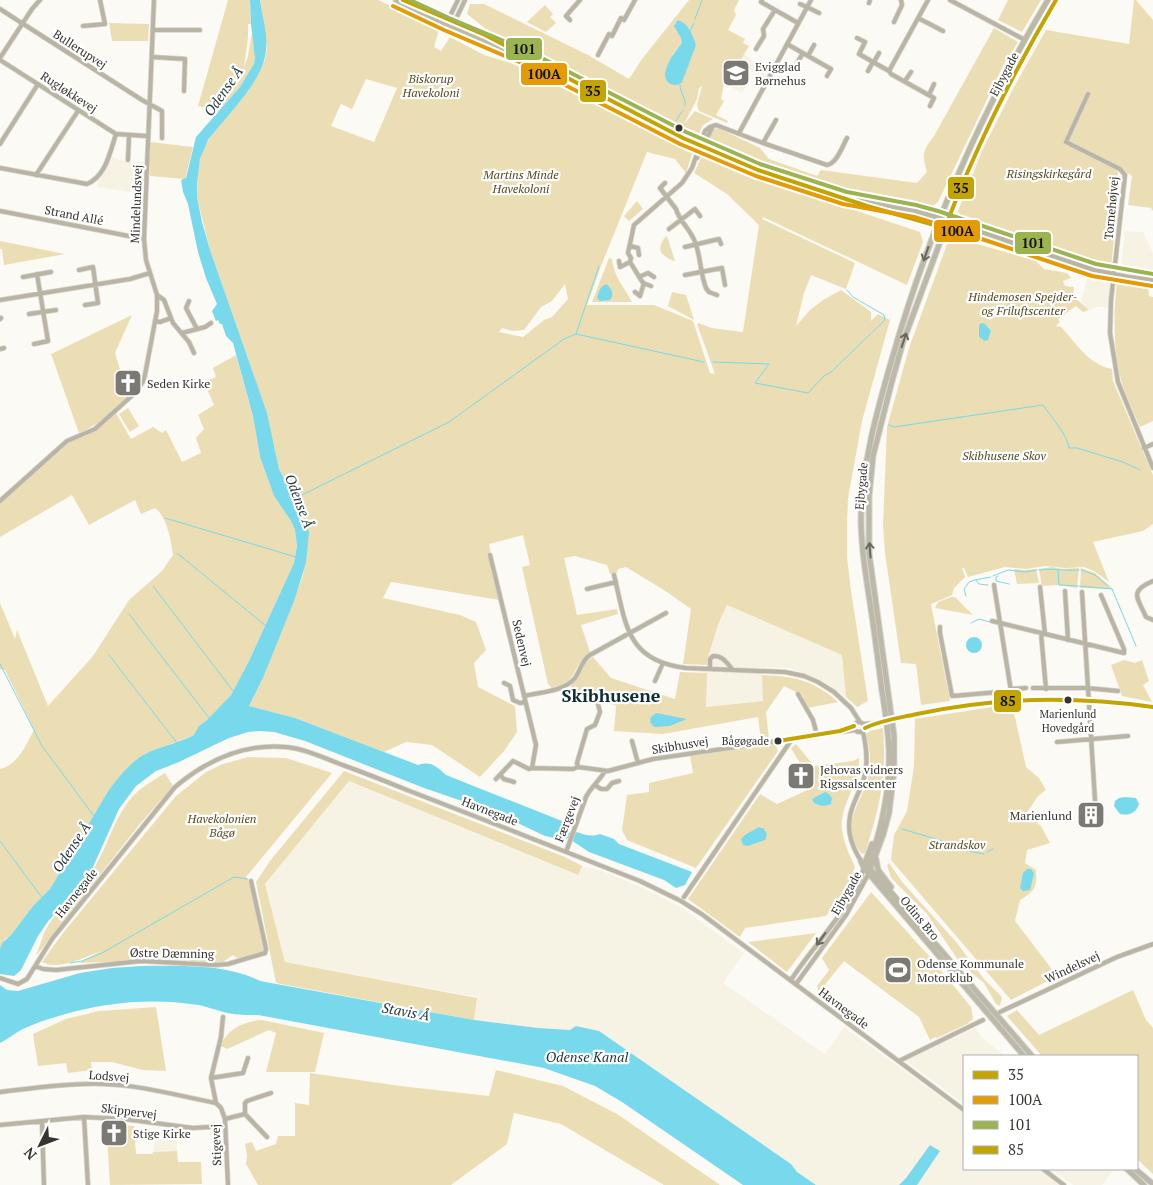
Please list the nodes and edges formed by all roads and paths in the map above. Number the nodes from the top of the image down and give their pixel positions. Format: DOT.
graph roads {
  1 [pos="40,0"];
  2 [pos="100,0"];
  3 [pos="154,0"];
  4 [pos="396,0"];
  5 [pos="403,0"];
  6 [pos="458,0"];
  7 [pos="465,0"];
  8 [pos="580,0"];
  9 [pos="635,0"];
  10 [pos="762,0"];
  11 [pos="811,0"];
  12 [pos="901,0"];
  13 [pos="928,0"];
  14 [pos="950,0"];
  15 [pos="1048,0"];
  16 [pos="1056,0"];
  17 [pos="800,4"];
  18 [pos="807,7"];
  19 [pos="0,10"];
  20 [pos="774,10"];
  21 [pos="819,13"];
  22 [pos="918,18"];
  23 [pos="570,20"];
  24 [pos="894,22"];
  25 [pos="451,23"];
  26 [pos="798,23"];
  27 [pos="22,24"];
  28 [pos="83,26"];
  29 [pos="153,30"];
  30 [pos="200,30"];
  31 [pos="944,32"];
  32 [pos="857,38"];
  33 [pos="1025,40"];
  34 [pos="1032,42"];
  35 [pos="786,44"];
  36 [pos="814,45"];
  37 [pos="756,50"];
  38 [pos="803,53"];
  39 [pos="879,53"];
  40 [pos="598,54"];
  41 [pos="808,56"];
  42 [pos="152,58"];
  43 [pos="0,59"];
  44 [pos="830,60"];
  45 [pos="874,62"];
  46 [pos="798,64"];
  47 [pos="827,66"];
  48 [pos="1017,69"];
  49 [pos="868,71"];
  50 [pos="890,71"];
  51 [pos="911,72"];
  52 [pos="827,76"];
  53 [pos="905,82"];
  54 [pos="38,84"];
  55 [pos="934,84"];
  56 [pos="184,91"];
  57 [pos="1088,94"];
  58 [pos="929,95"];
  59 [pos="150,105"];
  60 [pos="930,106"];
  61 [pos="78,111"];
  62 [pos="776,120"];
  63 [pos="739,133"];
  64 [pos="116,134"];
  65 [pos="129,136"];
  66 [pos="147,136"];
  67 [pos="162,138"];
  68 [pos="847,138"];
  69 [pos="763,143"];
  70 [pos="0,144"];
  71 [pos="701,146"];
  72 [pos="128,160"];
  73 [pos="0,168"];
  74 [pos="36,175"];
  75 [pos="665,183"];
  76 [pos="667,196"];
  77 [pos="845,198"];
  78 [pos="0,211"];
  79 [pos="700,216"];
  80 [pos="939,218"];
  81 [pos="682,219"];
  82 [pos="947,221"];
  83 [pos="937,225"];
  84 [pos="945,228"];
  85 [pos="669,229"];
  86 [pos="144,239"];
  87 [pos="721,244"];
  88 [pos="696,245"];
  89 [pos="630,246"];
  90 [pos="685,247"];
  91 [pos="1045,254"];
  92 [pos="639,255"];
  93 [pos="619,261"];
  94 [pos="630,262"];
  95 [pos="79,270"];
  96 [pos="51,272"];
  97 [pos="701,272"];
  98 [pos="150,273"];
  99 [pos="37,274"];
  100 [pos="1114,274"];
  101 [pos="685,275"];
  102 [pos="23,277"];
  103 [pos="639,277"];
  104 [pos="654,277"];
  105 [pos="1153,280"];
  106 [pos="644,283"];
  107 [pos="96,284"];
  108 [pos="725,284"];
  109 [pos="651,286"];
  110 [pos="636,292"];
  111 [pos="40,293"];
  112 [pos="157,294"];
  113 [pos="717,295"];
  114 [pos="0,300"];
  115 [pos="189,301"];
  116 [pos="85,305"];
  117 [pos="56,310"];
  118 [pos="43,312"];
  119 [pos="29,314"];
  120 [pos="171,318"];
  121 [pos="155,321"];
  122 [pos="211,323"];
  123 [pos="197,329"];
  124 [pos="182,333"];
  125 [pos="34,344"];
  126 [pos="194,353"];
  127 [pos="1153,444"];
  128 [pos="1144,448"];
  129 [pos="1153,468"];
  130 [pos="0,501"];
  131 [pos="490,555"];
  132 [pos="614,575"];
  133 [pos="1153,581"];
  134 [pos="616,582"];
  135 [pos="994,585"];
  136 [pos="1040,587"];
  137 [pos="587,589"];
  138 [pos="1065,591"];
  139 [pos="1082,592"];
  140 [pos="1101,595"];
  141 [pos="666,613"];
  142 [pos="1153,620"];
  143 [pos="992,621"];
  144 [pos="1000,623"];
  145 [pos="940,627"];
  146 [pos="629,633"];
  147 [pos="1043,633"];
  148 [pos="1068,640"];
  149 [pos="1084,644"];
  150 [pos="662,663"];
  151 [pos="710,669"];
  152 [pos="732,669"];
  153 [pos="656,681"];
  154 [pos="504,683"];
  155 [pos="1026,688"];
  156 [pos="1033,688"];
  157 [pos="1087,688"];
  158 [pos="1011,689"];
  159 [pos="1046,689"];
  160 [pos="1118,691"];
  161 [pos="798,694"];
  162 [pos="524,696"];
  163 [pos="1088,700"];
  164 [pos="525,702"];
  165 [pos="598,704"];
  166 [pos="1153,707"];
  167 [pos="860,727"];
  168 [pos="817,735"];
  169 [pos="1128,736"];
  170 [pos="1091,739"];
  171 [pos="792,740"];
  172 [pos="632,741"];
  173 [pos="1057,742"];
  174 [pos="638,763"];
  175 [pos="578,767"];
  176 [pos="532,768"];
  177 [pos="605,771"];
  178 [pos="500,775"];
  179 [pos="496,780"];
  180 [pos="619,781"];
  181 [pos="514,782"];
  182 [pos="595,785"];
  183 [pos="1095,800"];
  184 [pos="566,852"];
  185 [pos="876,858"];
  186 [pos="866,867"];
  187 [pos="251,882"];
  188 [pos="684,897"];
  189 [pos="904,907"];
  190 [pos="1153,944"];
  191 [pos="35,966"];
  192 [pos="0,978"];
  193 [pos="791,980"];
  194 [pos="796,984"];
  195 [pos="1000,1012"];
  196 [pos="223,1017"];
  197 [pos="983,1020"];
  198 [pos="1023,1055"];
  199 [pos="1031,1055"];
  200 [pos="248,1058"];
  201 [pos="899,1062"];
  202 [pos="211,1078"];
  203 [pos="0,1092"];
  204 [pos="271,1093"];
  205 [pos="216,1103"];
  206 [pos="963,1109"];
  207 [pos="245,1114"];
  208 [pos="84,1117"];
  209 [pos="225,1119"];
  210 [pos="42,1121"];
  211 [pos="0,1125"];
  212 [pos="225,1126"];
  213 [pos="267,1137"];
  214 [pos="1044,1170"];
  215 [pos="1128,1170"];
  216 [pos="1136,1170"];
  217 [pos="1153,1184"];
  218 [pos="44,1185"];
  219 [pos="88,1185"];
  220 [pos="228,1185"];
  221 [pos="1064,1185"];
  222 [pos="1144,1185"];
  1 -- 27 [label="street"];
  2 -- 28 [label="street"];
  3 -- 29 [label="street, Mindelundsvej"];
  4 -- 25 [label="main road"];
  5 -- 25 [label="main road"];
  6 -- 25 [label="street"];
  7 -- 25 [label="street"];
  8 -- 23 [label="street"];
  9 -- 40 [label="street"];
  10 -- 20 [label="street"];
  11 -- 18 [label="street"];
  12 -- 24 [label="street"];
  13 -- 22 [label="street"];
  14 -- 33 [label="street"];
  15 -- 33 [label="main road, Ejbygade"];
  16 -- 34 [label="main road, Ejbygade"];
  17 -- 18 [label="street"];
  18 -- 21 [label="street"];
  18 -- 26 [label="street"];
  19 -- 27 [label="street, Bullerupvej"];
  20 -- 26 [label="street"];
  20 -- 37 [label="street"];
  22 -- 31 [label="street"];
  22 -- 50 [label="street"];
  25 -- 71 [label="main road"];
  26 -- 35 [label="street"];
  27 -- 43 [label="street"];
  27 -- 59 [label="street, Bullerupvej"];
  29 -- 30 [label="street"];
  29 -- 42 [label="street, Mindelundsvej"];
  32 -- 45 [label="street"];
  33 -- 34 [label="main road"];
  33 -- 48 [label="main road"];
  33 -- 80 [label="main road, Ejbygade"];
  34 -- 48 [label="main road, Ejbygade"];
  35 -- 38 [label="street"];
  35 -- 63 [label="street"];
  36 -- 41 [label="street"];
  38 -- 41 [label="street"];
  38 -- 46 [label="street"];
  39 -- 45 [label="street"];
  41 -- 47 [label="street"];
  42 -- 56 [label="street"];
  42 -- 59 [label="street, Mindelundsvej"];
  43 -- 54 [label="street, Rugløkkevej"];
  44 -- 47 [label="street"];
  45 -- 49 [label="street"];
  45 -- 50 [label="street"];
  47 -- 52 [label="street"];
  48 -- 82 [label="main road, Ejbygade"];
  50 -- 53 [label="street"];
  51 -- 53 [label="street"];
  53 -- 58 [label="street"];
  54 -- 61 [label="street, Rugløkkevej"];
  54 -- 70 [label="street"];
  55 -- 58 [label="street"];
  57 -- 100 [label="street, Tornehøjvej"];
  58 -- 60 [label="street"];
  59 -- 66 [label="street, Mindelundsvej"];
  59 -- 67 [label="street"];
  61 -- 64 [label="street, Rugløkkevej"];
  61 -- 74 [label="street"];
  62 -- 69 [label="street"];
  63 -- 69 [label="street"];
  63 -- 71 [label="street"];
  64 -- 65 [label="street, Rugløkkevej"];
  64 -- 74 [label="street"];
  65 -- 66 [label="street, Rugløkkevej"];
  65 -- 72 [label="street"];
  66 -- 86 [label="street, Mindelundsvej"];
  68 -- 69 [label="street"];
  71 -- 76 [label="street"];
  71 -- 77 [label="main road"];
  73 -- 74 [label="street"];
  75 -- 76 [label="street"];
  76 -- 81 [label="street"];
  76 -- 89 [label="street"];
  77 -- 80 [label="main road"];
  77 -- 83 [label="main road"];
  78 -- 86 [label="street, Strand Allé"];
  79 -- 81 [label="street"];
  80 -- 82 [label="street"];
  80 -- 83 [label="main road, Ejbygade"];
  81 -- 85 [label="street"];
  81 -- 88 [label="street"];
  82 -- 84 [label="main road, Ejbygade"];
  82 -- 91 [label="street"];
  83 -- 84 [label="main road"];
  83 -- 186 [label="main road, Ejbygade, one-way"];
  84 -- 91 [label="street"];
  185 -- 84 [label="main road, Ejbygade, one-way"];
  86 -- 98 [label="street, Mindelundsvej"];
  87 -- 88 [label="street"];
  88 -- 90 [label="street"];
  88 -- 97 [label="street"];
  89 -- 92 [label="street"];
  89 -- 94 [label="street"];
  91 -- 100 [label="street"];
  93 -- 94 [label="street"];
  94 -- 103 [label="street"];
  95 -- 107 [label="street"];
  96 -- 99 [label="street"];
  97 -- 101 [label="street"];
  97 -- 108 [label="street"];
  97 -- 113 [label="street"];
  98 -- 107 [label="street"];
  98 -- 112 [label="street, Mindelundsvej"];
  99 -- 102 [label="street"];
  99 -- 111 [label="street"];
  100 -- 105 [label="street"];
  100 -- 128 [label="street"];
  103 -- 104 [label="street"];
  103 -- 106 [label="street"];
  106 -- 109 [label="street"];
  106 -- 110 [label="street"];
  107 -- 111 [label="street"];
  107 -- 116 [label="street"];
  111 -- 114 [label="street"];
  111 -- 118 [label="street"];
  112 -- 120 [label="street"];
  112 -- 121 [label="street, Mindelundsvej"];
  115 -- 123 [label="street"];
  117 -- 118 [label="street"];
  118 -- 119 [label="street"];
  118 -- 125 [label="street"];
  120 -- 121 [label="street"];
  120 -- 124 [label="street"];
  121 -- 130 [label="street, Mindelundsvej"];
  122 -- 123 [label="street"];
  123 -- 124 [label="street"];
  124 -- 126 [label="street"];
  127 -- 128 [label="street"];
  128 -- 129 [label="street"];
  131 -- 162 [label="street, Sedenvej"];
  132 -- 134 [label="street"];
  133 -- 142 [label="street"];
  134 -- 137 [label="street"];
  134 -- 146 [label="street"];
  135 -- 144 [label="street"];
  136 -- 147 [label="street"];
  138 -- 148 [label="street"];
  139 -- 149 [label="street"];
  140 -- 149 [label="street"];
  141 -- 146 [label="street"];
  143 -- 144 [label="street"];
  144 -- 147 [label="street"];
  144 -- 158 [label="street"];
  145 -- 158 [label="street"];
  146 -- 150 [label="street"];
  146 -- 162 [label="street"];
  147 -- 148 [label="street"];
  147 -- 159 [label="street"];
  148 -- 149 [label="street"];
  149 -- 157 [label="street"];
  150 -- 151 [label="street"];
  150 -- 153 [label="street"];
  151 -- 152 [label="street"];
  151 -- 152 [label="street"];
  152 -- 167 [label="street"];
  154 -- 164 [label="street"];
  155 -- 158 [label="street"];
  156 -- 159 [label="street"];
  157 -- 159 [label="street"];
  157 -- 160 [label="street"];
  157 -- 163 [label="street"];
  161 -- 168 [label="street"];
  162 -- 164 [label="street, Sedenvej"];
  163 -- 166 [label="street, Skibhusvej"];
  163 -- 167 [label="street, Skibhusvej, bridge"];
  163 -- 170 [label="street"];
  164 -- 176 [label="street"];
  165 -- 175 [label="street"];
  167 -- 168 [label="street, Skibhusvej"];
  167 -- 186 [label="street, Odins Bro"];
  168 -- 171 [label="street, Skibhusvej"];
  169 -- 170 [label="street"];
  170 -- 173 [label="street"];
  170 -- 183 [label="street"];
  171 -- 174 [label="street, Skibhusvej"];
  171 -- 188 [label="street"];
  172 -- 174 [label="street, Skibhusvej"];
  174 -- 177 [label="street, Skibhusvej"];
  175 -- 176 [label="street, Skibhusvej"];
  175 -- 177 [label="street, Skibhusvej"];
  176 -- 178 [label="street, Skibhusvej"];
  177 -- 182 [label="street, Færgevej"];
  178 -- 179 [label="street, Skibhusvej"];
  178 -- 181 [label="street"];
  180 -- 182 [label="street"];
  182 -- 184 [label="street, Færgevej"];
  184 -- 191 [label="street, Havnegade"];
  184 -- 193 [label="street, Havnegade"];
  185 -- 186 [label="main road, Ejbygade"];
  185 -- 189 [label="main road"];
  186 -- 189 [label="main road"];
  186 -- 193 [label="street, Ejbygade, one-way"];
  186 -- 194 [label="street, Ejbygade"];
  186 -- 198 [label="main road, Odins Bro"];
  187 -- 191 [label="street, Østre Dæmning"];
  189 -- 199 [label="main road, Odins Bro"];
  190 -- 195 [label="street, Windelsvej"];
  191 -- 192 [label="street, Havnegade"];
  193 -- 194 [label="street, Havnegade"];
  194 -- 201 [label="street, Havnegade"];
  196 -- 202 [label="street, Stigevej"];
  197 -- 201 [label="street"];
  200 -- 202 [label="street"];
  201 -- 206 [label="street, Havnegade"];
  202 -- 205 [label="street, Stigevej"];
  203 -- 205 [label="street, Lodsvej"];
  204 -- 207 [label="street"];
  205 -- 209 [label="street, Stigevej"];
  207 -- 209 [label="street"];
  207 -- 213 [label="street"];
  208 -- 210 [label="street, Skippervej"];
  208 -- 212 [label="street, Skippervej"];
  208 -- 219 [label="street"];
  209 -- 212 [label="street, Stigevej"];
  210 -- 211 [label="street, Skippervej"];
  210 -- 218 [label="street"];
  212 -- 220 [label="street, Stigevej"];
  214 -- 221 [label="street"];
  215 -- 222 [label="main road"];
  216 -- 217 [label="main road"];
}
